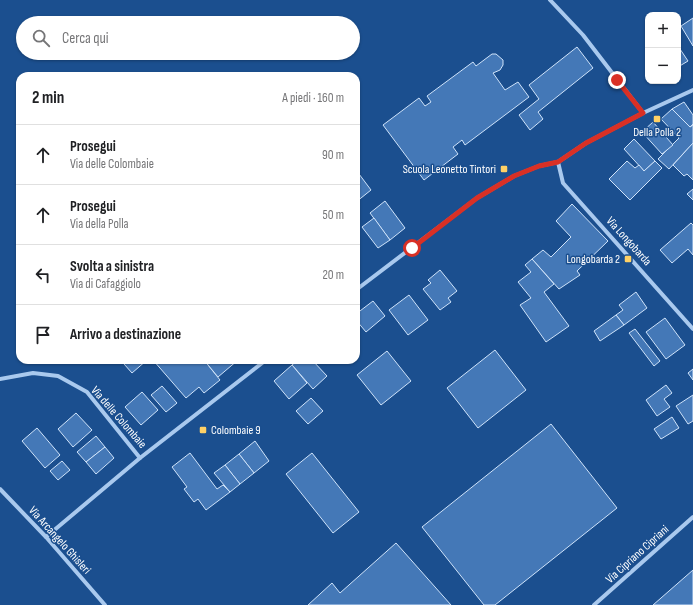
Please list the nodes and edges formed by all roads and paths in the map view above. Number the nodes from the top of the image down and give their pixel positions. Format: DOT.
graph roads {
  1 [pos="550,0"];
  2 [pos="693,90"];
  3 [pos="643,113"];
  4 [pos="558,162"];
  5 [pos="360,287"];
  6 [pos="693,329"];
  7 [pos="261,364"];
  8 [pos="0,379"];
  9 [pos="140,458"];
  10 [pos="0,489"];
  11 [pos="693,517"];
  12 [pos="46,537"];
  13 [pos="105,605"];
  14 [pos="594,605"];
  1 -- 3 [label="street"];
  2 -- 3 [label="street"];
  3 -- 4 [label="street"];
  4 -- 5 [label="street"];
  4 -- 6 [label="street, Via Longobarda"];
  7 -- 9 [label="street, Via delle Colombaie"];
  8 -- 9 [label="street, Via delle Colombaie"];
  9 -- 12 [label="street"];
  10 -- 12 [label="street, Via Arcangelo Ghisleri"];
  11 -- 14 [label="street, Via Cipriano Cipriani"];
  12 -- 13 [label="street, Via Arcangelo Ghisleri"];
}
